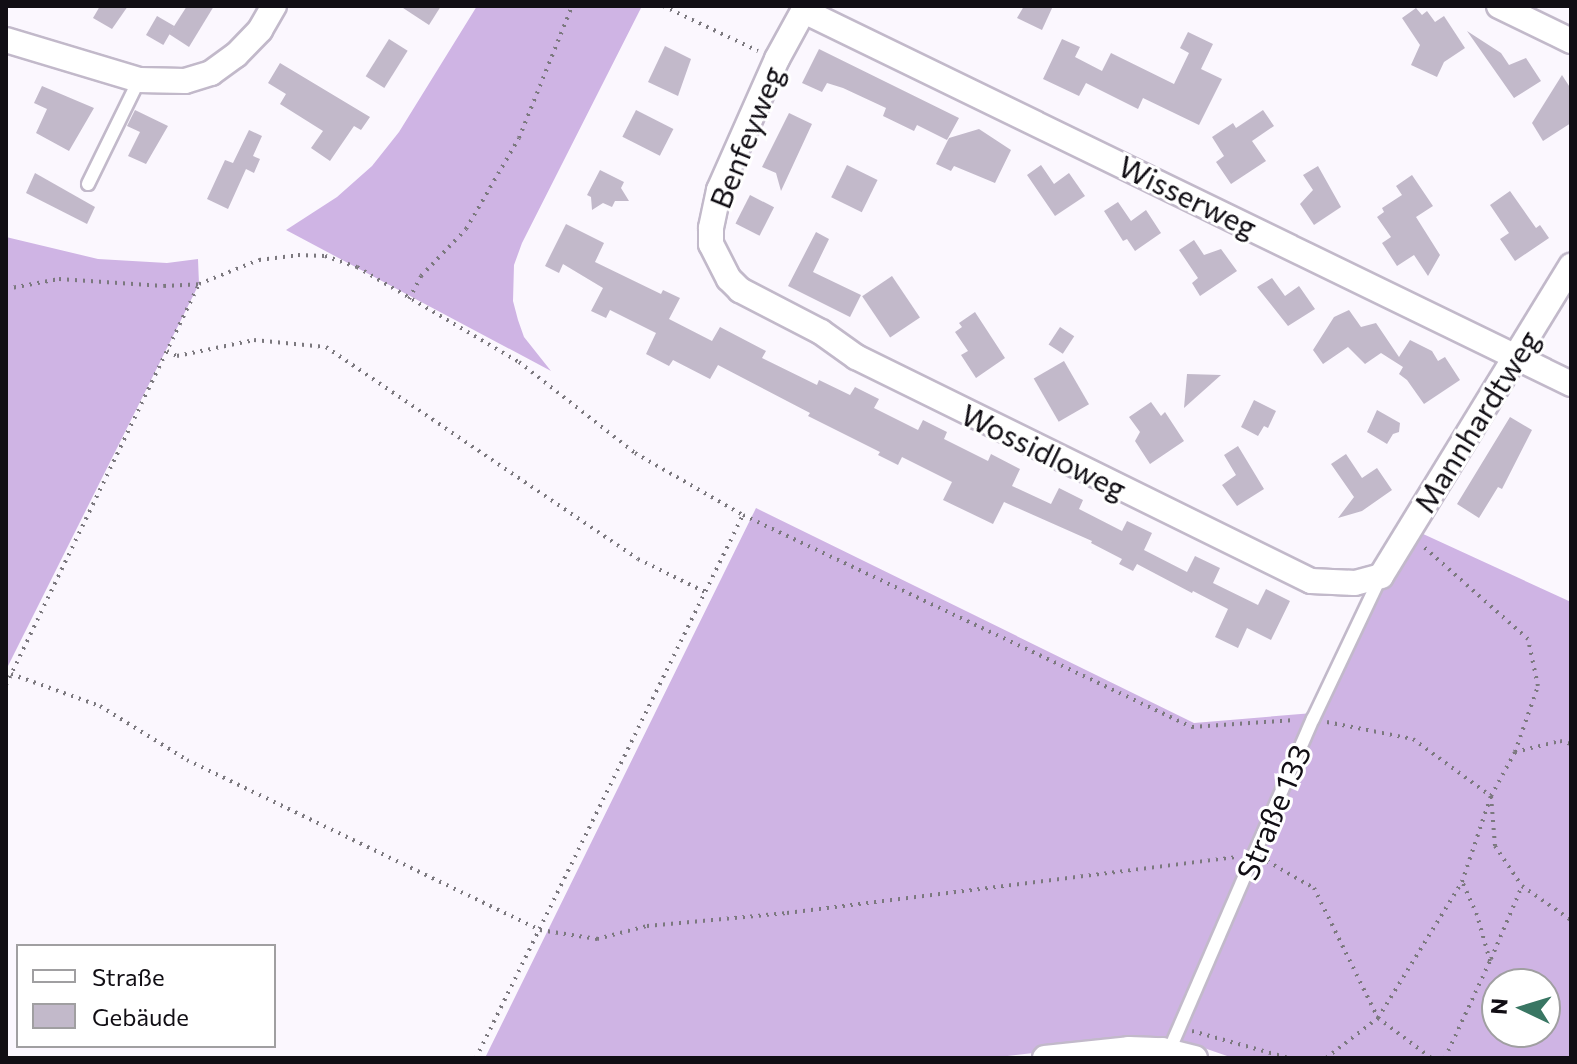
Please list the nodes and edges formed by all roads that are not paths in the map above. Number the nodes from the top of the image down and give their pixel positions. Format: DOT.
graph roads {
  1 [pos="274,6"];
  2 [pos="1499,6"];
  3 [pos="805,8"];
  4 [pos="6,40"];
  5 [pos="1571,41"];
  6 [pos="139,80"];
  7 [pos="88,184"];
  8 [pos="1571,266"];
  9 [pos="724,272"];
  10 [pos="1516,356"];
  11 [pos="1571,384"];
  12 [pos="1381,576"];
  13 [pos="1169,1051"];
  14 [pos="1045,1058"];
  15 [pos="1195,1058"];
  1 -- 6 [label="street"];
  2 -- 5 [label="street"];
  3 -- 9 [label="street, Benfeyweg"];
  3 -- 10 [label="street, Wisserweg"];
  4 -- 6 [label="street"];
  6 -- 7 [label="lane"];
  8 -- 10 [label="street, Mannhardtweg"];
  9 -- 12 [label="street, Wossidloweg"];
  10 -- 11 [label="street, Wisserweg"];
  10 -- 12 [label="street, Mannhardtweg"];
  12 -- 13 [label="lane, Straße 133"];
  13 -- 14 [label="street"];
  13 -- 15 [label="street"];
}
